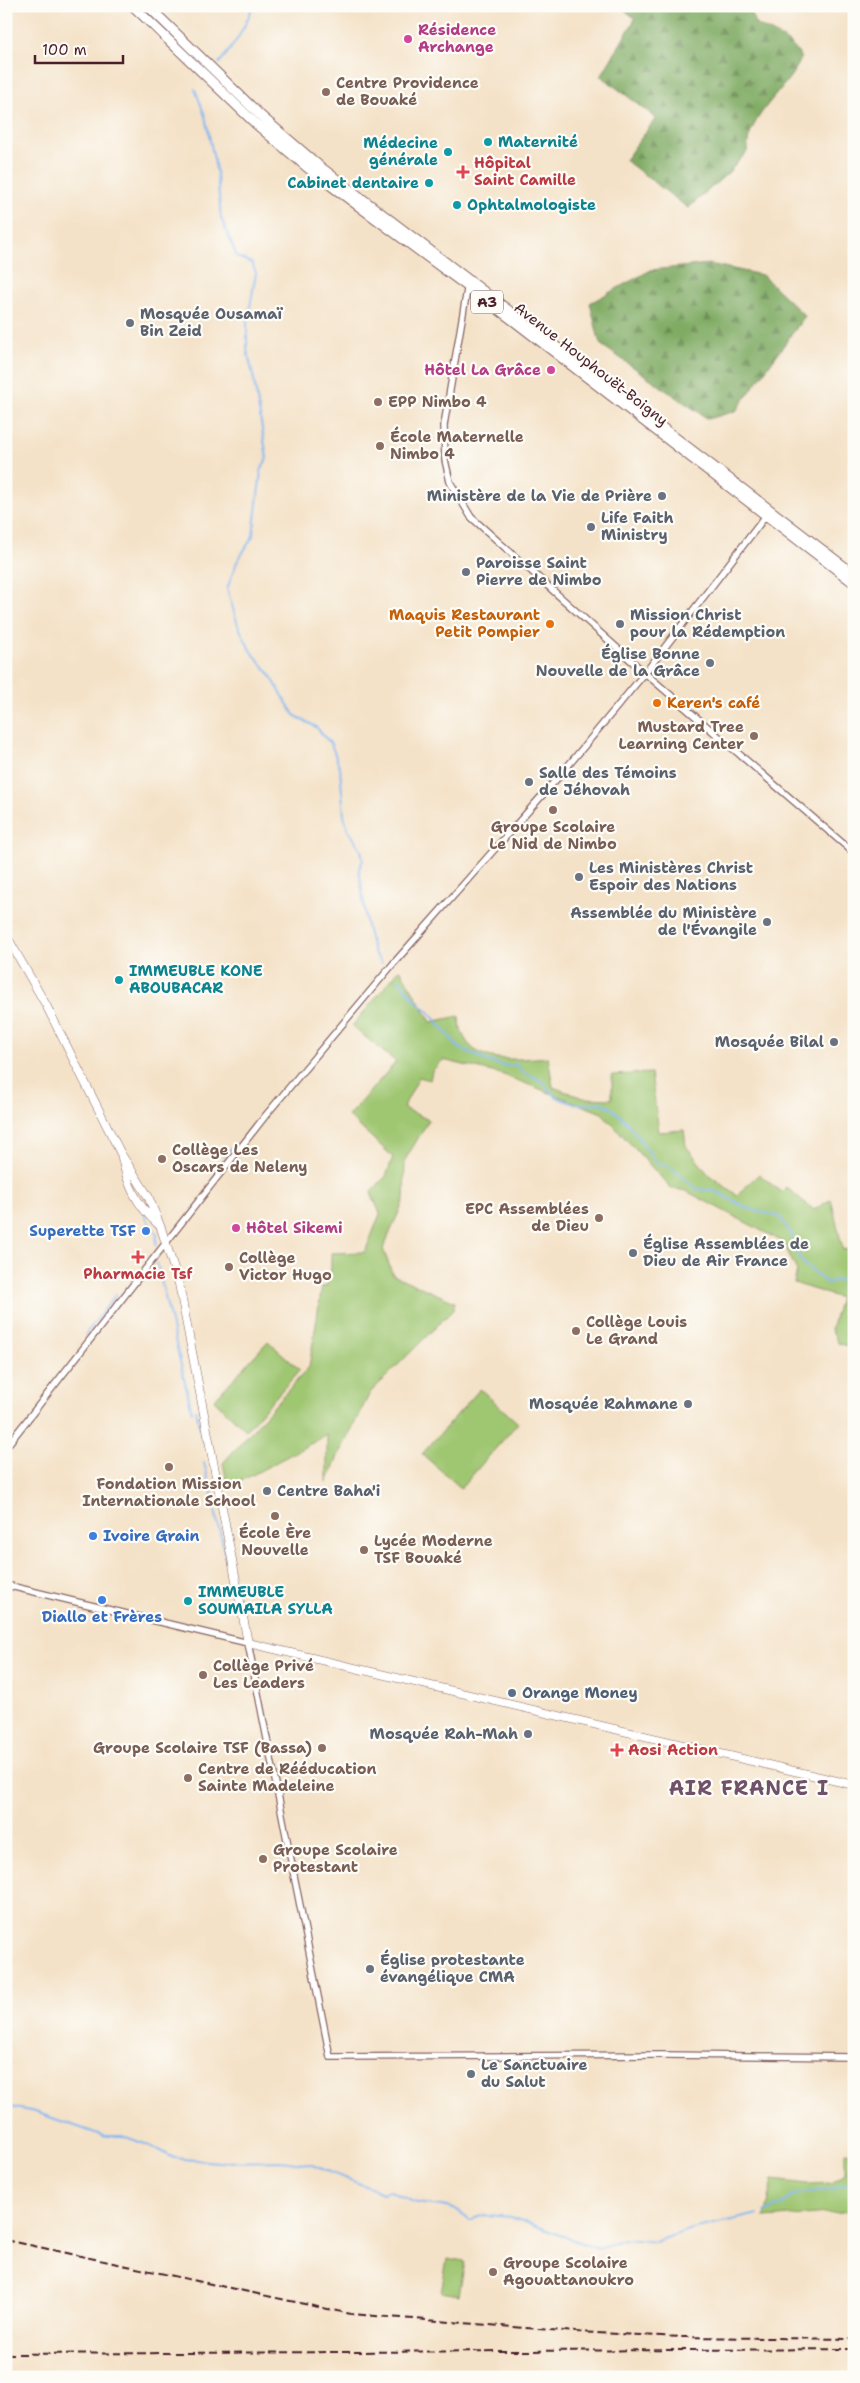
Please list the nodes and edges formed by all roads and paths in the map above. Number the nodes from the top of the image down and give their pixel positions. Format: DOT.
graph roads {
  1 [pos="133,6"];
  2 [pos="148,6"];
  3 [pos="468,283"];
  4 [pos="768,512"];
  5 [pos="854,574"];
  6 [pos="854,583"];
  7 [pos="645,673"];
  8 [pos="854,853"];
  9 [pos="6,935"];
  10 [pos="121,1154"];
  11 [pos="161,1228"];
  12 [pos="164,1243"];
  13 [pos="6,1447"];
  14 [pos="6,1585"];
  15 [pos="248,1643"];
  16 [pos="854,1785"];
  17 [pos="854,2057"];
  1 -- 3 [label="highway, Avenue Houphouët-Boigny / A3"];
  2 -- 3 [label="highway, Avenue Houphouët-Boigny / A3"];
  3 -- 4 [label="highway, Avenue Houphouët-Boigny / A3"];
  3 -- 7 [label="street"];
  4 -- 5 [label="highway, Avenue Houphouët-Boigny / A3"];
  4 -- 6 [label="highway, Avenue Houphouët-Boigny / A3"];
  4 -- 7 [label="street"];
  7 -- 8 [label="street"];
  7 -- 12 [label="street"];
  9 -- 10 [label="main road"];
  10 -- 11 [label="main road"];
  10 -- 11 [label="main road"];
  11 -- 12 [label="main road"];
  12 -- 13 [label="street"];
  12 -- 15 [label="main road"];
  14 -- 15 [label="street"];
  15 -- 16 [label="main road"];
  15 -- 17 [label="street"];
}
